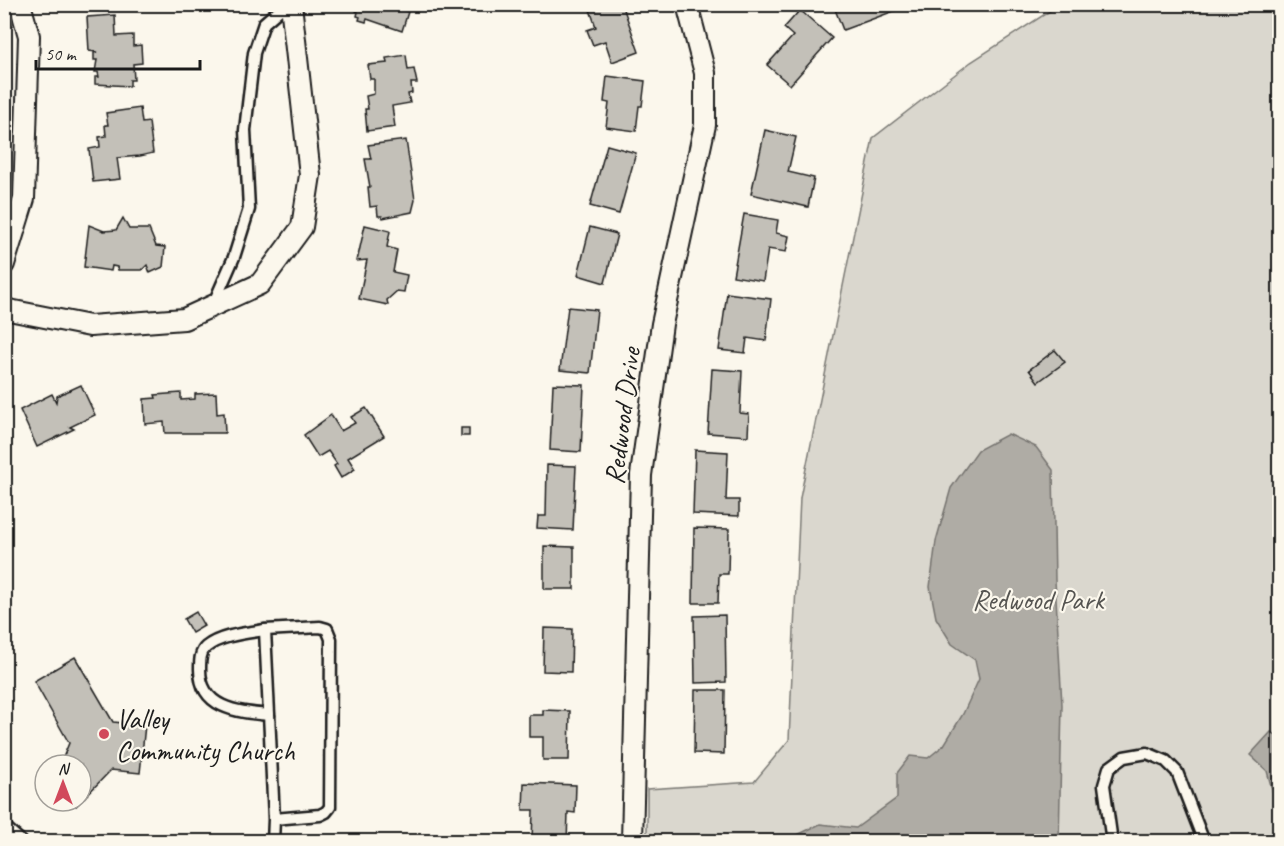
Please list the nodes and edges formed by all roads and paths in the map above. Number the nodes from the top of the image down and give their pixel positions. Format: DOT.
graph roads {
  1 [pos="20,4"];
  2 [pos="286,4"];
  3 [pos="291,4"];
  4 [pos="687,4"];
  5 [pos="4,264"];
  6 [pos="213,306"];
  7 [pos="4,309"];
  8 [pos="265,630"];
  9 [pos="269,715"];
  10 [pos="274,819"];
  11 [pos="4,826"];
  12 [pos="22,842"];
  13 [pos="273,842"];
  14 [pos="632,842"];
  15 [pos="1112,842"];
  16 [pos="1204,842"];
  1 -- 5 [label="street"];
  2 -- 6 [label="lane"];
  3 -- 6 [label="street"];
  4 -- 14 [label="street, Redwood Drive"];
  6 -- 7 [label="street"];
  8 -- 9 [label="lane"];
  8 -- 9 [label="lane"];
  8 -- 10 [label="lane"];
  9 -- 10 [label="lane"];
  10 -- 13 [label="lane"];
  11 -- 12 [label="lane"];
  15 -- 16 [label="lane"];
}
